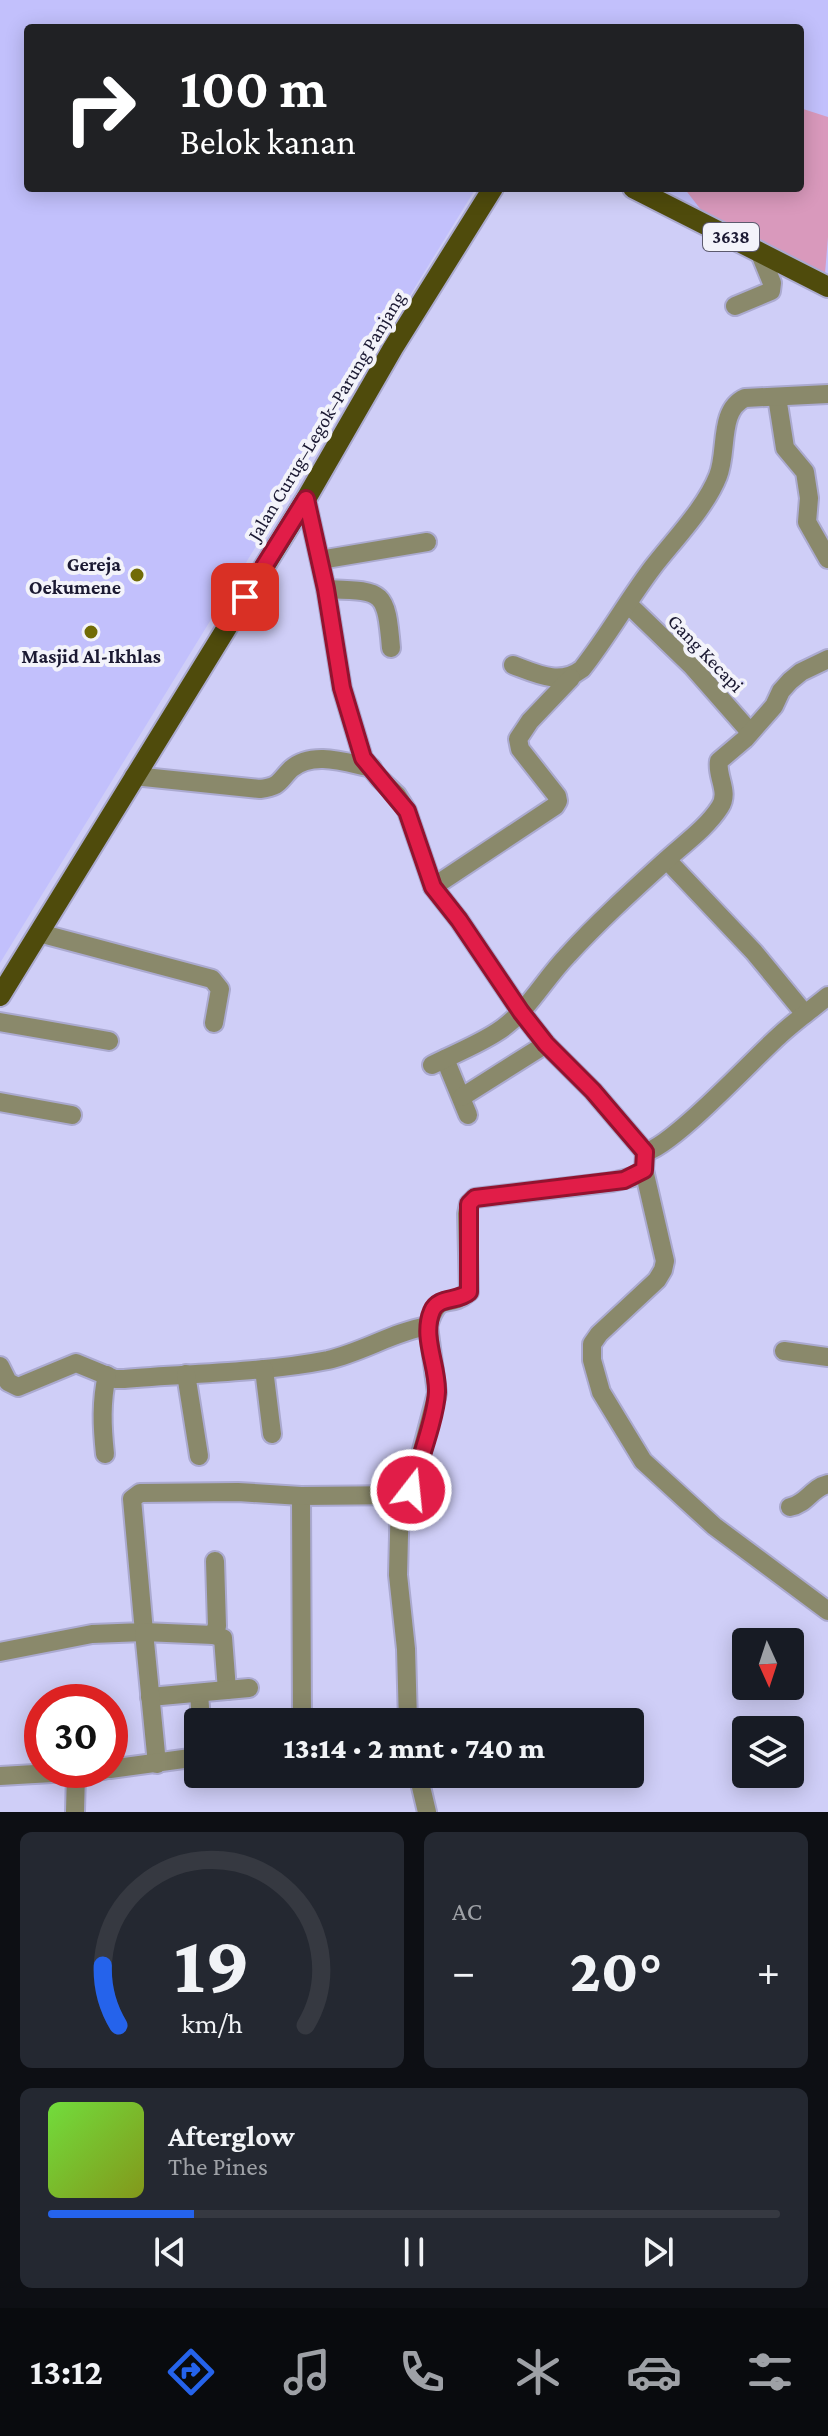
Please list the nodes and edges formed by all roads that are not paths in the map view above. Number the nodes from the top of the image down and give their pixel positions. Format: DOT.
graph roads {
  1 [pos="490,192"];
  2 [pos="641,192"];
  3 [pos="759,251"];
  4 [pos="828,287"];
  5 [pos="735,306"];
  6 [pos="828,394"];
  7 [pos="777,397"];
  8 [pos="306,499"];
  9 [pos="427,542"];
  10 [pos="828,559"];
  11 [pos="320,560"];
  12 [pos="326,589"];
  13 [pos="629,605"];
  14 [pos="391,648"];
  15 [pos="828,659"];
  16 [pos="513,665"];
  17 [pos="571,678"];
  18 [pos="750,732"];
  19 [pos="372,768"];
  20 [pos="134,776"];
  21 [pos="667,860"];
  22 [pos="433,887"];
  23 [pos="39,933"];
  24 [pos="0,996"];
  25 [pos="828,996"];
  26 [pos="521,1012"];
  27 [pos="805,1014"];
  28 [pos="0,1022"];
  29 [pos="214,1023"];
  30 [pos="109,1041"];
  31 [pos="546,1044"];
  32 [pos="0,1102"];
  33 [pos="72,1115"];
  34 [pos="645,1161"];
  35 [pos="428,1326"];
  36 [pos="784,1351"];
  37 [pos="828,1357"];
  38 [pos="0,1366"];
  39 [pos="264,1369"];
  40 [pos="186,1374"];
  41 [pos="107,1375"];
  42 [pos="272,1434"];
  43 [pos="105,1454"];
  44 [pos="199,1456"];
  45 [pos="828,1484"];
  46 [pos="400,1495"];
  47 [pos="301,1496"];
  48 [pos="790,1507"];
  49 [pos="215,1561"];
  50 [pos="828,1611"];
  51 [pos="144,1632"];
  52 [pos="213,1635"];
  53 [pos="0,1652"];
  54 [pos="249,1688"];
  55 [pos="227,1690"];
  56 [pos="199,1693"];
  57 [pos="150,1697"];
  58 [pos="200,1708"];
  59 [pos="302,1708"];
  60 [pos="408,1708"];
  61 [pos="184,1759"];
  62 [pos="157,1764"];
  63 [pos="128,1767"];
  64 [pos="24,1775"];
  65 [pos="0,1776"];
  66 [pos="76,1788"];
  67 [pos="421,1788"];
  68 [pos="75,1812"];
  69 [pos="427,1812"];
  1 -- 8 [label="main road, Jalan Curug–Legok–Parung Panjang"];
  2 -- 3 [label="main road, 3638"];
  3 -- 4 [label="main road, 3638"];
  3 -- 5 [label="street"];
  6 -- 7 [label="street"];
  7 -- 10 [label="street"];
  7 -- 13 [label="street"];
  8 -- 11 [label="street"];
  8 -- 20 [label="main road, Jalan Curug–Legok–Parung Panjang"];
  9 -- 11 [label="street"];
  11 -- 12 [label="street"];
  12 -- 14 [label="street"];
  12 -- 19 [label="street"];
  13 -- 17 [label="street"];
  13 -- 18 [label="street, Gang Kecapi"];
  15 -- 18 [label="street"];
  16 -- 17 [label="street"];
  17 -- 22 [label="street"];
  18 -- 21 [label="street"];
  19 -- 20 [label="street"];
  19 -- 22 [label="street"];
  20 -- 23 [label="main road, Jalan Curug–Legok–Parung Panjang"];
  21 -- 26 [label="street"];
  21 -- 27 [label="street"];
  22 -- 26 [label="street"];
  23 -- 24 [label="main road, Jalan Curug–Legok–Parung Panjang"];
  23 -- 29 [label="street"];
  25 -- 27 [label="street"];
  26 -- 31 [label="street"];
  26 -- 31 [label="street"];
  27 -- 34 [label="street"];
  28 -- 30 [label="street"];
  31 -- 34 [label="street"];
  32 -- 33 [label="street"];
  34 -- 35 [label="street"];
  34 -- 50 [label="street"];
  35 -- 39 [label="street"];
  35 -- 46 [label="street"];
  36 -- 37 [label="street"];
  38 -- 41 [label="street"];
  39 -- 40 [label="street"];
  39 -- 42 [label="street"];
  40 -- 41 [label="street"];
  40 -- 44 [label="street"];
  41 -- 43 [label="street"];
  45 -- 48 [label="street"];
  46 -- 47 [label="street"];
  46 -- 60 [label="street"];
  47 -- 51 [label="street"];
  47 -- 59 [label="street"];
  49 -- 52 [label="street"];
  51 -- 52 [label="street"];
  51 -- 53 [label="street"];
  51 -- 57 [label="street"];
  52 -- 55 [label="street"];
  54 -- 55 [label="street"];
  55 -- 56 [label="street"];
  56 -- 57 [label="street"];
  56 -- 58 [label="street"];
  57 -- 62 [label="street"];
  61 -- 62 [label="street"];
  62 -- 63 [label="street"];
  64 -- 65 [label="street"];
  66 -- 68 [label="street"];
  67 -- 69 [label="street"];
}
